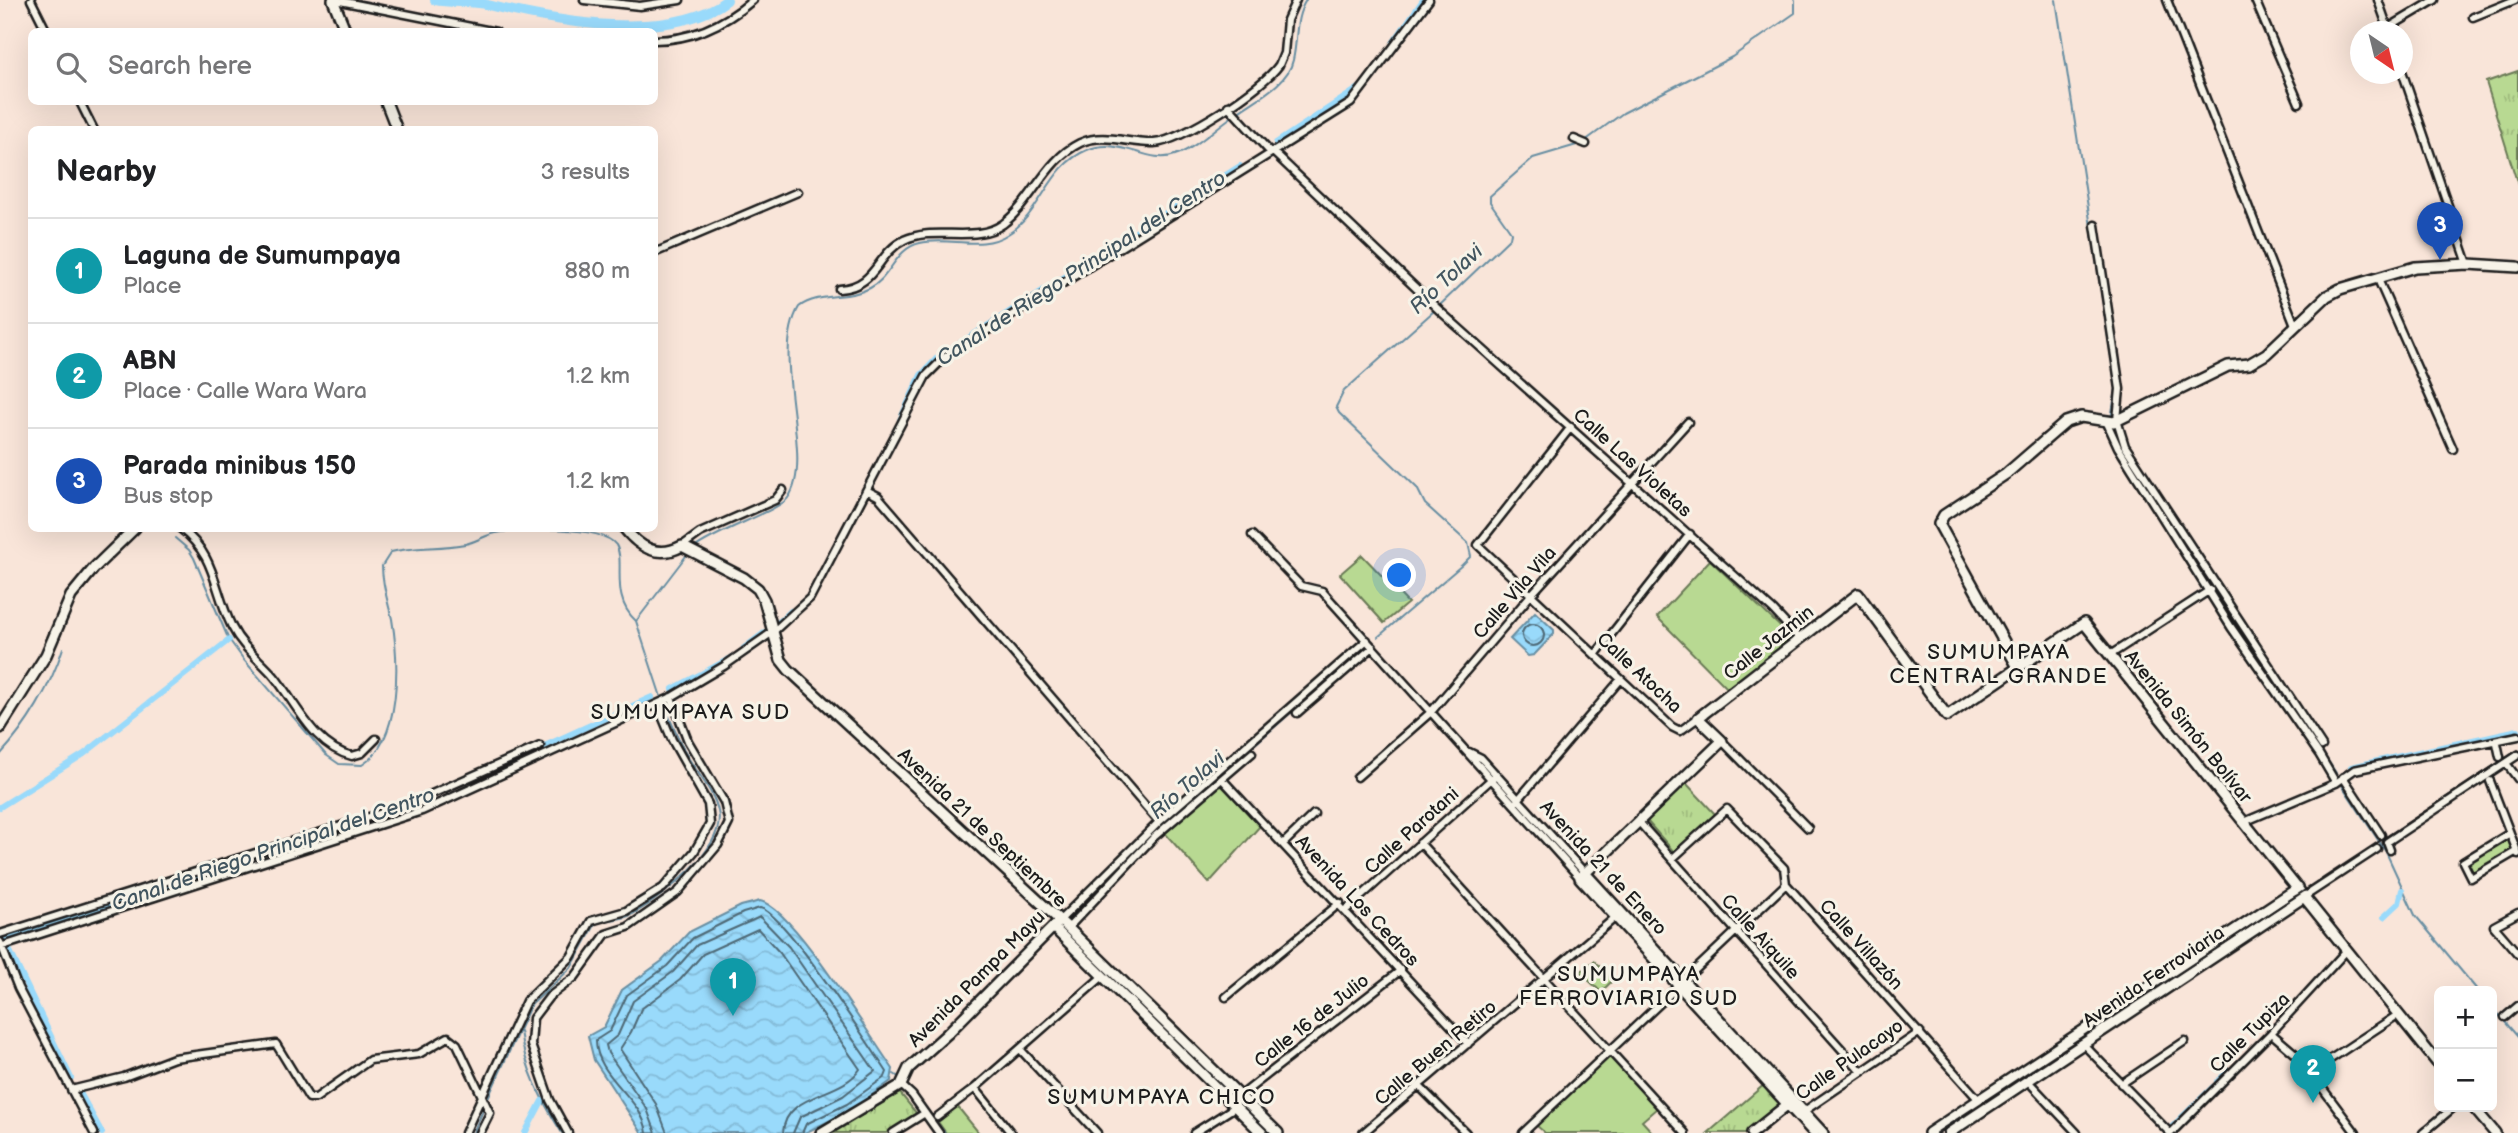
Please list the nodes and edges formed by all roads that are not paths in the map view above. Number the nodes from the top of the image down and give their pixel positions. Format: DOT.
graph roads {
  1 [pos="32,0"];
  2 [pos="334,0"];
  3 [pos="584,0"];
  4 [pos="680,0"];
  5 [pos="753,0"];
  6 [pos="1296,0"];
  7 [pos="1429,0"];
  8 [pos="2167,0"];
  9 [pos="2255,0"];
  10 [pos="2378,0"];
  11 [pos="2435,0"];
  12 [pos="2515,0"];
  13 [pos="2473,17"];
  14 [pos="2385,21"];
  15 [pos="2402,21"];
  16 [pos="45,28"];
  17 [pos="344,28"];
  18 [pos="476,28"];
  19 [pos="658,40"];
  20 [pos="2407,84"];
  21 [pos="2299,103"];
  22 [pos="82,105"];
  23 [pos="387,105"];
  24 [pos="1230,107"];
  25 [pos="92,126"];
  26 [pos="395,126"];
  27 [pos="1576,140"];
  28 [pos="1586,144"];
  29 [pos="1271,151"];
  30 [pos="798,192"];
  31 [pos="2095,225"];
  32 [pos="658,251"];
  33 [pos="2468,264"];
  34 [pos="2518,267"];
  35 [pos="2377,277"];
  36 [pos="839,289"];
  37 [pos="2295,325"];
  38 [pos="1689,422"];
  39 [pos="2112,422"];
  40 [pos="1571,427"];
  41 [pos="2453,449"];
  42 [pos="1633,484"];
  43 [pos="783,490"];
  44 [pos="868,491"];
  45 [pos="131,532"];
  46 [pos="185,532"];
  47 [pos="629,532"];
  48 [pos="1690,534"];
  49 [pos="1252,535"];
  50 [pos="687,549"];
  51 [pos="2210,590"];
  52 [pos="1858,594"];
  53 [pos="1530,596"];
  54 [pos="774,631"];
  55 [pos="1800,639"];
  56 [pos="1367,640"];
  57 [pos="1373,647"];
  58 [pos="1595,655"];
  59 [pos="2110,655"];
  60 [pos="2018,669"];
  61 [pos="1621,679"];
  62 [pos="671,698"];
  63 [pos="659,703"];
  64 [pos="1431,712"];
  65 [pos="1297,713"];
  66 [pos="1699,718"];
  67 [pos="0,728"];
  68 [pos="2518,736"];
  69 [pos="376,739"];
  70 [pos="1722,741"];
  71 [pos="2497,743"];
  72 [pos="540,746"];
  73 [pos="2322,746"];
  74 [pos="1251,752"];
  75 [pos="2518,755"];
  76 [pos="2500,757"];
  77 [pos="2509,768"];
  78 [pos="2343,777"];
  79 [pos="1357,778"];
  80 [pos="1493,778"];
  81 [pos="1222,779"];
  82 [pos="2518,779"];
  83 [pos="2490,781"];
  84 [pos="2336,783"];
  85 [pos="1516,802"];
  86 [pos="1314,814"];
  87 [pos="1638,821"];
  88 [pos="1159,822"];
  89 [pos="2244,822"];
  90 [pos="1808,828"];
  91 [pos="2510,833"];
  92 [pos="2381,835"];
  93 [pos="1284,843"];
  94 [pos="1420,844"];
  95 [pos="2377,849"];
  96 [pos="2389,849"];
  97 [pos="2518,852"];
  98 [pos="1672,859"];
  99 [pos="1583,876"];
  100 [pos="1786,884"];
  101 [pos="2298,888"];
  102 [pos="2304,897"];
  103 [pos="1339,903"];
  104 [pos="1346,910"];
  105 [pos="2518,913"];
  106 [pos="1619,914"];
  107 [pos="1056,924"];
  108 [pos="1068,928"];
  109 [pos="1735,931"];
  110 [pos="0,934"];
  111 [pos="1,945"];
  112 [pos="2347,950"];
  113 [pos="2518,954"];
  114 [pos="1401,970"];
  115 [pos="1103,976"];
  116 [pos="1546,978"];
  117 [pos="1680,982"];
  118 [pos="1226,997"];
  119 [pos="2518,1006"];
  120 [pos="2399,1014"];
  121 [pos="2505,1017"];
  122 [pos="1920,1032"];
  123 [pos="2272,1033"];
  124 [pos="2185,1041"];
  125 [pos="1468,1044"];
  126 [pos="2083,1044"];
  127 [pos="1020,1049"];
  128 [pos="1608,1051"];
  129 [pos="2434,1059"];
  130 [pos="1862,1072"];
  131 [pos="2311,1072"];
  132 [pos="2028,1081"];
  133 [pos="2121,1084"];
  134 [pos="901,1085"];
  135 [pos="1419,1086"];
  136 [pos="975,1088"];
  137 [pos="71,1090"];
  138 [pos="1240,1096"];
  139 [pos="1979,1100"];
  140 [pos="484,1101"];
  141 [pos="1790,1102"];
  142 [pos="1235,1107"];
  143 [pos="2449,1112"];
  144 [pos="2477,1112"];
  145 [pos="925,1113"];
  146 [pos="1801,1114"];
  147 [pos="937,1117"];
  148 [pos="94,1133"];
  149 [pos="465,1133"];
  150 [pos="480,1133"];
  151 [pos="568,1133"];
  152 [pos="821,1133"];
  153 [pos="893,1133"];
  154 [pos="939,1133"];
  155 [pos="1011,1133"];
  156 [pos="1097,1133"];
  157 [pos="1194,1133"];
  158 [pos="1262,1133"];
  159 [pos="1278,1133"];
  160 [pos="1363,1133"];
  161 [pos="1466,1133"];
  162 [pos="1523,1133"];
  163 [pos="1685,1133"];
  164 [pos="1752,1133"];
  165 [pos="1814,1133"];
  166 [pos="1824,1133"];
  167 [pos="1929,1133"];
  168 [pos="1949,1133"];
  169 [pos="2077,1133"];
  170 [pos="2170,1133"];
  171 [pos="2356,1133"];
  172 [pos="2423,1133"];
  173 [pos="2495,1133"];
  1 -- 16 [label="street"];
  2 -- 17 [label="street"];
  2 -- 18 [label="street"];
  3 -- 4 [label="street"];
  5 -- 19 [label="street"];
  6 -- 24 [label="street"];
  7 -- 29 [label="street"];
  8 -- 37 [label="street"];
  9 -- 21 [label="street"];
  10 -- 14 [label="street"];
  11 -- 15 [label="street"];
  12 -- 13 [label="street"];
  20 -- 33 [label="street"];
  22 -- 25 [label="street"];
  23 -- 26 [label="street"];
  24 -- 29 [label="street, Calle Las Violetas"];
  24 -- 36 [label="street"];
  27 -- 28 [label="street"];
  29 -- 40 [label="street, Calle Las Violetas"];
  29 -- 44 [label="street"];
  30 -- 32 [label="street"];
  31 -- 39 [label="street"];
  33 -- 34 [label="street"];
  33 -- 35 [label="street"];
  35 -- 37 [label="street"];
  35 -- 41 [label="street"];
  37 -- 39 [label="street"];
  38 -- 42 [label="street, Calle Vila Vila"];
  39 -- 51 [label="street"];
  39 -- 60 [label="street"];
  39 -- 73 [label="street"];
  40 -- 42 [label="street, Calle Las Violetas"];
  40 -- 53 [label="street, Calle Atocha"];
  42 -- 48 [label="street, Calle Las Violetas"];
  42 -- 53 [label="street, Calle Vila Vila"];
  43 -- 50 [label="street"];
  44 -- 54 [label="street"];
  44 -- 88 [label="street"];
  45 -- 67 [label="street"];
  46 -- 69 [label="street"];
  47 -- 50 [label="street"];
  48 -- 55 [label="street, Calle Las Violetas"];
  48 -- 58 [label="street"];
  49 -- 56 [label="street, Avenida 21 de Enero"];
  50 -- 54 [label="street, Avenida 21 de Septiembre"];
  51 -- 59 [label="street"];
  51 -- 84 [label="street"];
  52 -- 55 [label="street, Calle Jazmin"];
  52 -- 60 [label="street, Avenida Simón Bolívar"];
  53 -- 58 [label="street, Calle Atocha"];
  53 -- 64 [label="street, Calle Vila Vila"];
  54 -- 62 [label="street"];
  54 -- 107 [label="street, Avenida 21 de Septiembre"];
  55 -- 66 [label="street, Calle Jazmin"];
  56 -- 57 [label="street, Avenida 21 de Enero"];
  56 -- 88 [label="street, Avenida Pampa Mayu"];
  57 -- 64 [label="street, Avenida 21 de Enero"];
  57 -- 65 [label="street"];
  58 -- 61 [label="street, Calle Atocha"];
  59 -- 60 [label="street, Avenida Simón Bolívar"];
  59 -- 89 [label="street, Avenida Simón Bolívar"];
  61 -- 66 [label="street, Calle Atocha"];
  61 -- 85 [label="street"];
  62 -- 63 [label="street"];
  62 -- 151 [label="street"];
  63 -- 111 [label="street"];
  63 -- 140 [label="street"];
  64 -- 79 [label="street, Calle Vila Vila"];
  64 -- 80 [label="street, Avenida 21 de Enero"];
  66 -- 70 [label="street, Calle Atocha"];
  68 -- 71 [label="street"];
  70 -- 87 [label="street"];
  70 -- 90 [label="street, Calle Atocha"];
  71 -- 76 [label="street"];
  71 -- 78 [label="street"];
  72 -- 110 [label="street"];
  74 -- 81 [label="street, Avenida Pampa Mayu"];
  75 -- 96 [label="street"];
  77 -- 82 [label="street"];
  78 -- 84 [label="street"];
  78 -- 92 [label="street"];
  80 -- 85 [label="street, Avenida 21 de Enero"];
  80 -- 94 [label="street, Calle Parotani"];
  81 -- 93 [label="street, Avenida Los Cedros"];
  81 -- 108 [label="street, Avenida Pampa Mayu"];
  83 -- 91 [label="street"];
  84 -- 89 [label="street"];
  85 -- 99 [label="street, Avenida 21 de Enero"];
  86 -- 93 [label="street"];
  87 -- 98 [label="street, Calle Aiquile"];
  87 -- 99 [label="street"];
  88 -- 107 [label="street, Avenida Pampa Mayu"];
  89 -- 101 [label="street, Avenida Simón Bolívar"];
  91 -- 97 [label="street"];
  91 -- 97 [label="street"];
  93 -- 103 [label="street, Avenida Los Cedros"];
  94 -- 104 [label="street, Calle Parotani"];
  94 -- 116 [label="street"];
  95 -- 102 [label="street, Avenida Ferroviaria"];
  98 -- 100 [label="street, Calle Villazón"];
  98 -- 109 [label="street, Calle Aiquile"];
  99 -- 106 [label="street, Avenida 21 de Enero"];
  100 -- 109 [label="street"];
  100 -- 122 [label="street, Calle Villazón"];
  101 -- 102 [label="street, Avenida Simón Bolívar"];
  101 -- 139 [label="street, Avenida Ferroviaria"];
  102 -- 112 [label="street, Avenida Simón Bolívar"];
  102 -- 126 [label="street, Avenida Ferroviaria"];
  103 -- 104 [label="street, Avenida Los Cedros"];
  103 -- 118 [label="street"];
  104 -- 114 [label="street, Avenida Los Cedros"];
  105 -- 113 [label="street"];
  106 -- 116 [label="street, Calle Buen Retiro"];
  106 -- 117 [label="street, Avenida 21 de Enero"];
  107 -- 108 [label="street, Avenida 21 de Septiembre"];
  107 -- 115 [label="street, Avenida 21 de Septiembre"];
  107 -- 134 [label="street, Avenida Pampa Mayu"];
  108 -- 138 [label="street, Avenida 21 de Septiembre"];
  109 -- 117 [label="street"];
  109 -- 130 [label="street, Calle Aiquile"];
  111 -- 137 [label="street"];
  112 -- 120 [label="street, Avenida Simón Bolívar"];
  112 -- 123 [label="street, Calle Tupiza"];
  114 -- 125 [label="street, Avenida Los Cedros"];
  114 -- 138 [label="street, Calle 16 de Julio"];
  115 -- 127 [label="street"];
  115 -- 142 [label="street, Avenida 21 de Septiembre"];
  116 -- 125 [label="street, Calle Buen Retiro"];
  116 -- 128 [label="street"];
  117 -- 128 [label="street"];
  117 -- 141 [label="street, Avenida 21 de Enero"];
  119 -- 121 [label="street"];
  120 -- 129 [label="street, Avenida Simón Bolívar"];
  120 -- 131 [label="street"];
  122 -- 130 [label="street, Calle Pulacayo"];
  122 -- 139 [label="street, Calle Villazón"];
  123 -- 131 [label="street"];
  123 -- 170 [label="street, Calle Tupiza"];
  124 -- 133 [label="street"];
  125 -- 135 [label="street, Calle Buen Retiro"];
  126 -- 132 [label="street, Avenida Ferroviaria"];
  126 -- 133 [label="street"];
  127 -- 136 [label="street"];
  127 -- 156 [label="street"];
  128 -- 162 [label="street"];
  128 -- 163 [label="street"];
  130 -- 146 [label="street, Calle Pulacayo"];
  131 -- 171 [label="street"];
  132 -- 168 [label="street, Avenida Ferroviaria"];
  132 -- 169 [label="street"];
  133 -- 170 [label="street"];
  134 -- 145 [label="street"];
  134 -- 152 [label="street, Avenida Pampa Mayu"];
  135 -- 160 [label="street, Calle Buen Retiro"];
  135 -- 161 [label="street"];
  136 -- 147 [label="street"];
  136 -- 155 [label="street"];
  137 -- 140 [label="street"];
  137 -- 148 [label="street"];
  138 -- 159 [label="street, Avenida 21 de Septiembre"];
  139 -- 167 [label="street, Avenida Ferroviaria"];
  140 -- 149 [label="street"];
  140 -- 150 [label="street"];
  141 -- 146 [label="street, Avenida 21 de Enero"];
  141 -- 164 [label="street, Calle Pulacayo"];
  142 -- 157 [label="street"];
  142 -- 158 [label="street, Avenida 21 de Septiembre"];
  143 -- 172 [label="street"];
  144 -- 173 [label="street"];
  145 -- 153 [label="street"];
  145 -- 154 [label="street"];
  146 -- 165 [label="street, Avenida 21 de Enero"];
  146 -- 166 [label="street, Avenida 21 de Enero"];
}
